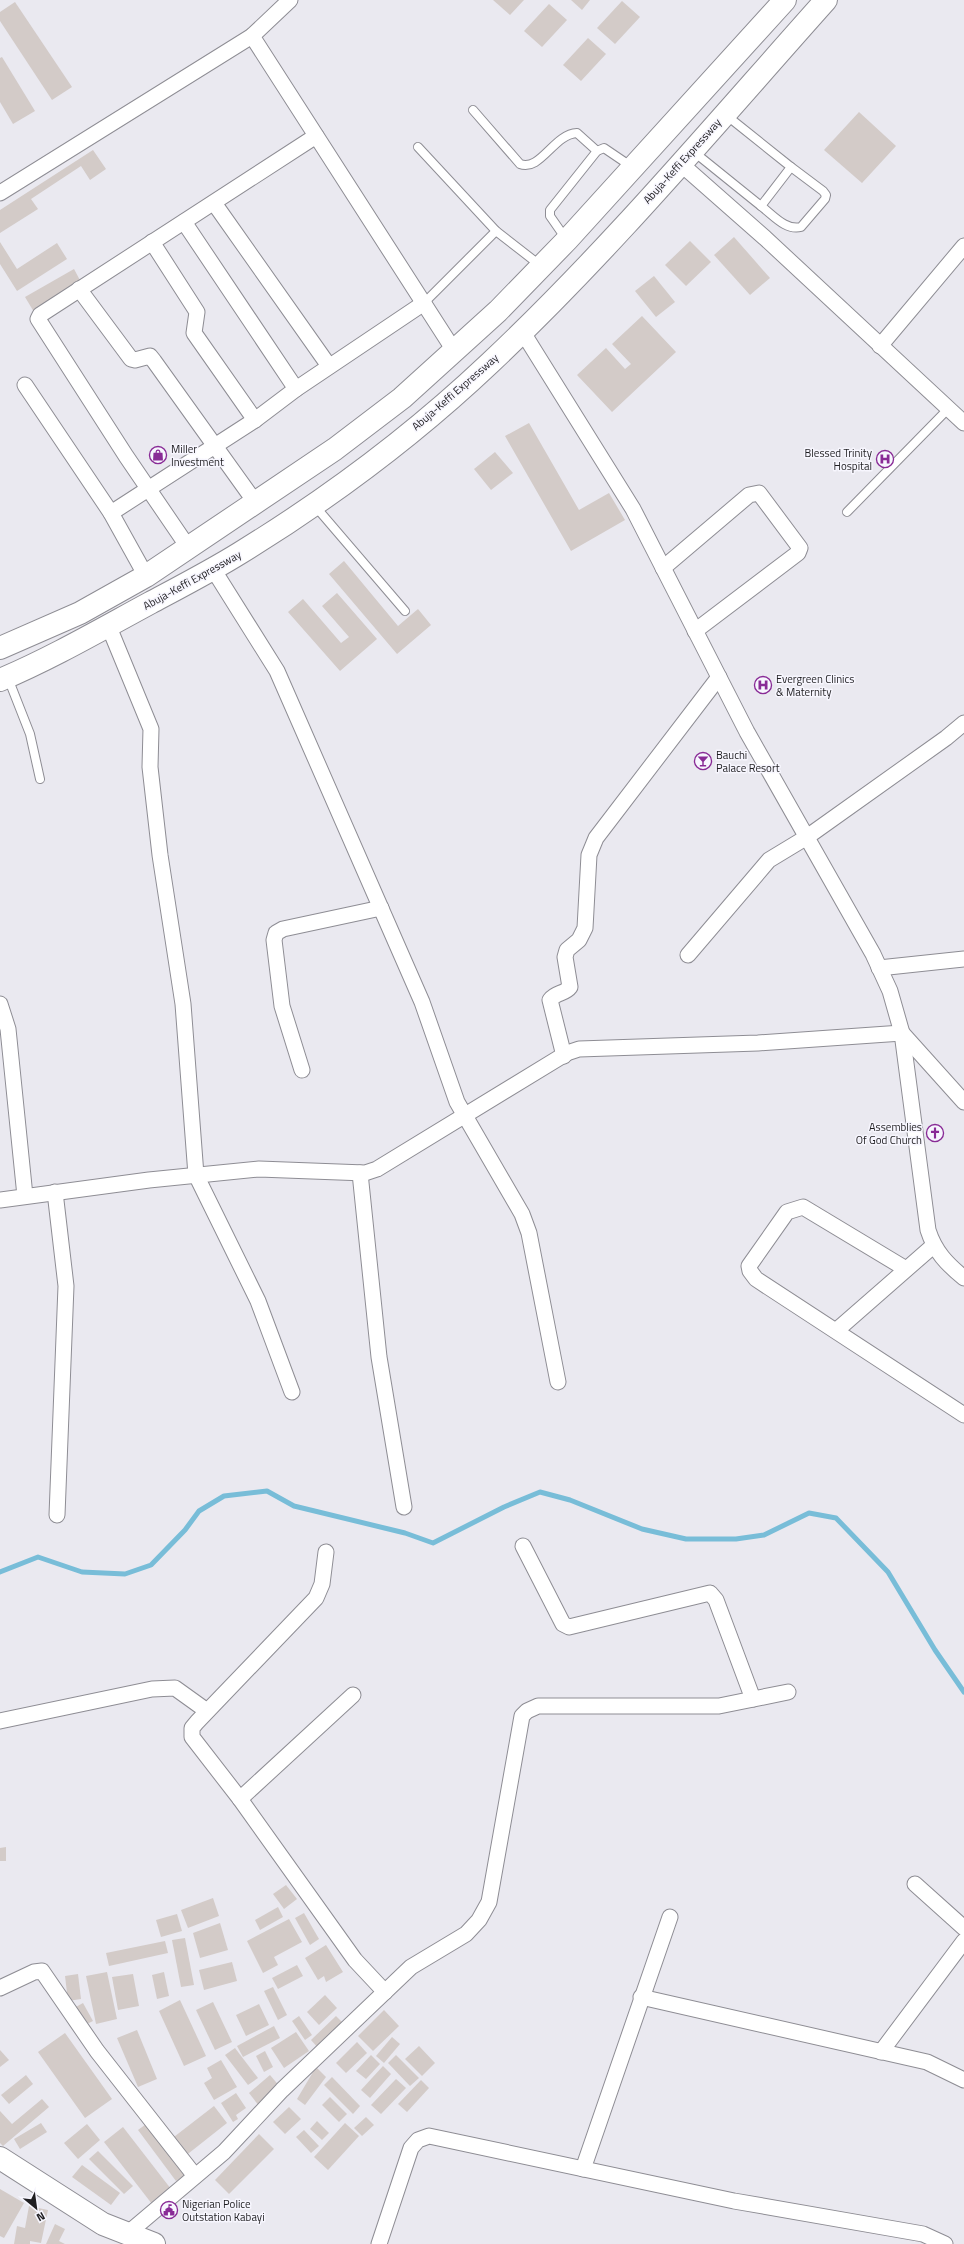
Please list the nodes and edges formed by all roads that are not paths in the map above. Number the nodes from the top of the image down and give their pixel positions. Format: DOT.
graph roads {
  1 [pos="290,0"];
  2 [pos="785,0"];
  3 [pos="826,0"];
  4 [pos="252,36"];
  5 [pos="473,110"];
  6 [pos="725,113"];
  7 [pos="316,136"];
  8 [pos="418,148"];
  9 [pos="597,150"];
  10 [pos="687,157"];
  11 [pos="791,167"];
  12 [pos="632,168"];
  13 [pos="0,193"];
  14 [pos="214,203"];
  15 [pos="761,206"];
  16 [pos="184,222"];
  17 [pos="496,231"];
  18 [pos="567,240"];
  19 [pos="152,242"];
  20 [pos="964,246"];
  21 [pos="541,266"];
  22 [pos="79,289"];
  23 [pos="424,303"];
  24 [pos="522,331"];
  25 [pos="880,346"];
  26 [pos="455,352"];
  27 [pos="330,366"];
  28 [pos="25,385"];
  29 [pos="296,389"];
  30 [pos="948,409"];
  31 [pos="255,420"];
  32 [pos="964,424"];
  33 [pos="215,446"];
  34 [pos="282,485"];
  35 [pos="149,489"];
  36 [pos="255,502"];
  37 [pos="306,509"];
  38 [pos="847,512"];
  39 [pos="111,513"];
  40 [pos="225,523"];
  41 [pos="188,547"];
  42 [pos="241,553"];
  43 [pos="663,568"];
  44 [pos="213,569"];
  45 [pos="146,576"];
  46 [pos="405,611"];
  47 [pos="109,626"];
  48 [pos="695,631"];
  49 [pos="0,648"];
  50 [pos="719,677"];
  51 [pos="4,679"];
  52 [pos="964,723"];
  53 [pos="40,779"];
  54 [pos="806,837"];
  55 [pos="381,908"];
  56 [pos="688,955"];
  57 [pos="964,959"];
  58 [pos="879,968"];
  59 [pos="0,1004"];
  60 [pos="902,1033"];
  61 [pos="564,1056"];
  62 [pos="302,1070"];
  63 [pos="964,1102"];
  64 [pos="464,1115"];
  65 [pos="360,1173"];
  66 [pos="196,1176"];
  67 [pos="55,1192"];
  68 [pos="25,1196"];
  69 [pos="0,1200"];
  70 [pos="933,1246"];
  71 [pos="906,1269"];
  72 [pos="964,1278"];
  73 [pos="837,1330"];
  74 [pos="558,1382"];
  75 [pos="292,1392"];
  76 [pos="964,1415"];
  77 [pos="404,1507"];
  78 [pos="57,1516"];
  79 [pos="523,1546"];
  80 [pos="326,1552"];
  81 [pos="788,1692"];
  82 [pos="353,1694"];
  83 [pos="753,1699"];
  84 [pos="207,1711"];
  85 [pos="0,1721"];
  86 [pos="240,1799"];
  87 [pos="916,1884"];
  88 [pos="670,1917"];
  89 [pos="964,1928"];
  90 [pos="964,1941"];
  91 [pos="0,1988"];
  92 [pos="385,1992"];
  93 [pos="641,1997"];
  94 [pos="881,2052"];
  95 [pos="964,2080"];
  96 [pos="0,2158"];
  97 [pos="583,2169"];
  98 [pos="195,2176"];
  99 [pos="127,2234"];
  100 [pos="154,2244"];
  101 [pos="379,2244"];
  102 [pos="945,2244"];
  1 -- 4 [label="street"];
  2 -- 12 [label="main road"];
  3 -- 6 [label="main road, Abuja-Keffi Expressway"];
  4 -- 7 [label="street"];
  4 -- 13 [label="street"];
  5 -- 9 [label="lane"];
  6 -- 10 [label="main road, Abuja-Keffi Expressway"];
  6 -- 11 [label="lane"];
  7 -- 14 [label="street"];
  7 -- 23 [label="street"];
  8 -- 17 [label="lane"];
  9 -- 12 [label="lane"];
  9 -- 18 [label="lane"];
  10 -- 15 [label="lane"];
  10 -- 24 [label="main road, Abuja-Keffi Expressway"];
  10 -- 25 [label="street"];
  11 -- 15 [label="lane"];
  11 -- 15 [label="lane"];
  12 -- 18 [label="main road"];
  14 -- 16 [label="street"];
  14 -- 27 [label="street"];
  16 -- 19 [label="street"];
  16 -- 29 [label="street"];
  17 -- 21 [label="lane"];
  17 -- 23 [label="lane"];
  18 -- 21 [label="main road"];
  19 -- 22 [label="street"];
  19 -- 31 [label="street"];
  20 -- 25 [label="street"];
  21 -- 26 [label="main road"];
  22 -- 33 [label="street"];
  22 -- 35 [label="street"];
  23 -- 26 [label="street"];
  23 -- 27 [label="street"];
  24 -- 37 [label="main road, Abuja-Keffi Expressway"];
  24 -- 43 [label="street"];
  25 -- 30 [label="street"];
  26 -- 34 [label="main road"];
  27 -- 29 [label="street"];
  28 -- 39 [label="street"];
  29 -- 31 [label="street"];
  30 -- 32 [label="street"];
  30 -- 38 [label="lane"];
  31 -- 33 [label="street"];
  33 -- 35 [label="street"];
  33 -- 36 [label="street"];
  34 -- 36 [label="main road"];
  34 -- 37 [label="main road"];
  35 -- 39 [label="street"];
  35 -- 41 [label="street"];
  36 -- 40 [label="main road"];
  37 -- 42 [label="main road, Abuja-Keffi Expressway"];
  37 -- 46 [label="lane"];
  39 -- 45 [label="street"];
  40 -- 41 [label="main road"];
  40 -- 42 [label="main road"];
  41 -- 45 [label="main road"];
  42 -- 44 [label="main road, Abuja-Keffi Expressway"];
  43 -- 48 [label="street"];
  43 -- 48 [label="street"];
  44 -- 47 [label="main road, Abuja-Keffi Expressway"];
  44 -- 55 [label="street"];
  45 -- 49 [label="main road"];
  47 -- 51 [label="main road, Abuja-Keffi Expressway"];
  47 -- 66 [label="street"];
  48 -- 50 [label="street"];
  50 -- 54 [label="street"];
  50 -- 61 [label="street"];
  51 -- 53 [label="lane"];
  52 -- 54 [label="street"];
  54 -- 56 [label="street"];
  54 -- 58 [label="street"];
  55 -- 62 [label="street"];
  55 -- 64 [label="street"];
  57 -- 58 [label="street"];
  58 -- 60 [label="street"];
  59 -- 68 [label="street"];
  60 -- 61 [label="street"];
  60 -- 63 [label="street"];
  60 -- 70 [label="street"];
  61 -- 64 [label="street"];
  64 -- 65 [label="street"];
  64 -- 74 [label="street"];
  65 -- 66 [label="street"];
  65 -- 77 [label="street"];
  66 -- 67 [label="street"];
  66 -- 75 [label="street"];
  67 -- 68 [label="street"];
  67 -- 78 [label="street"];
  68 -- 69 [label="street"];
  70 -- 71 [label="street"];
  70 -- 72 [label="street"];
  71 -- 73 [label="street"];
  71 -- 73 [label="street"];
  73 -- 76 [label="street"];
  79 -- 83 [label="street"];
  80 -- 84 [label="street"];
  81 -- 83 [label="street"];
  82 -- 86 [label="street"];
  83 -- 92 [label="street"];
  84 -- 85 [label="street"];
  84 -- 86 [label="street"];
  86 -- 92 [label="street"];
  87 -- 89 [label="street"];
  88 -- 93 [label="street"];
  90 -- 94 [label="street"];
  91 -- 98 [label="street"];
  92 -- 98 [label="street"];
  93 -- 94 [label="street"];
  93 -- 97 [label="street"];
  94 -- 95 [label="street"];
  96 -- 99 [label="main road"];
  97 -- 101 [label="street"];
  97 -- 102 [label="street"];
  98 -- 99 [label="street"];
  99 -- 100 [label="main road"];
}
